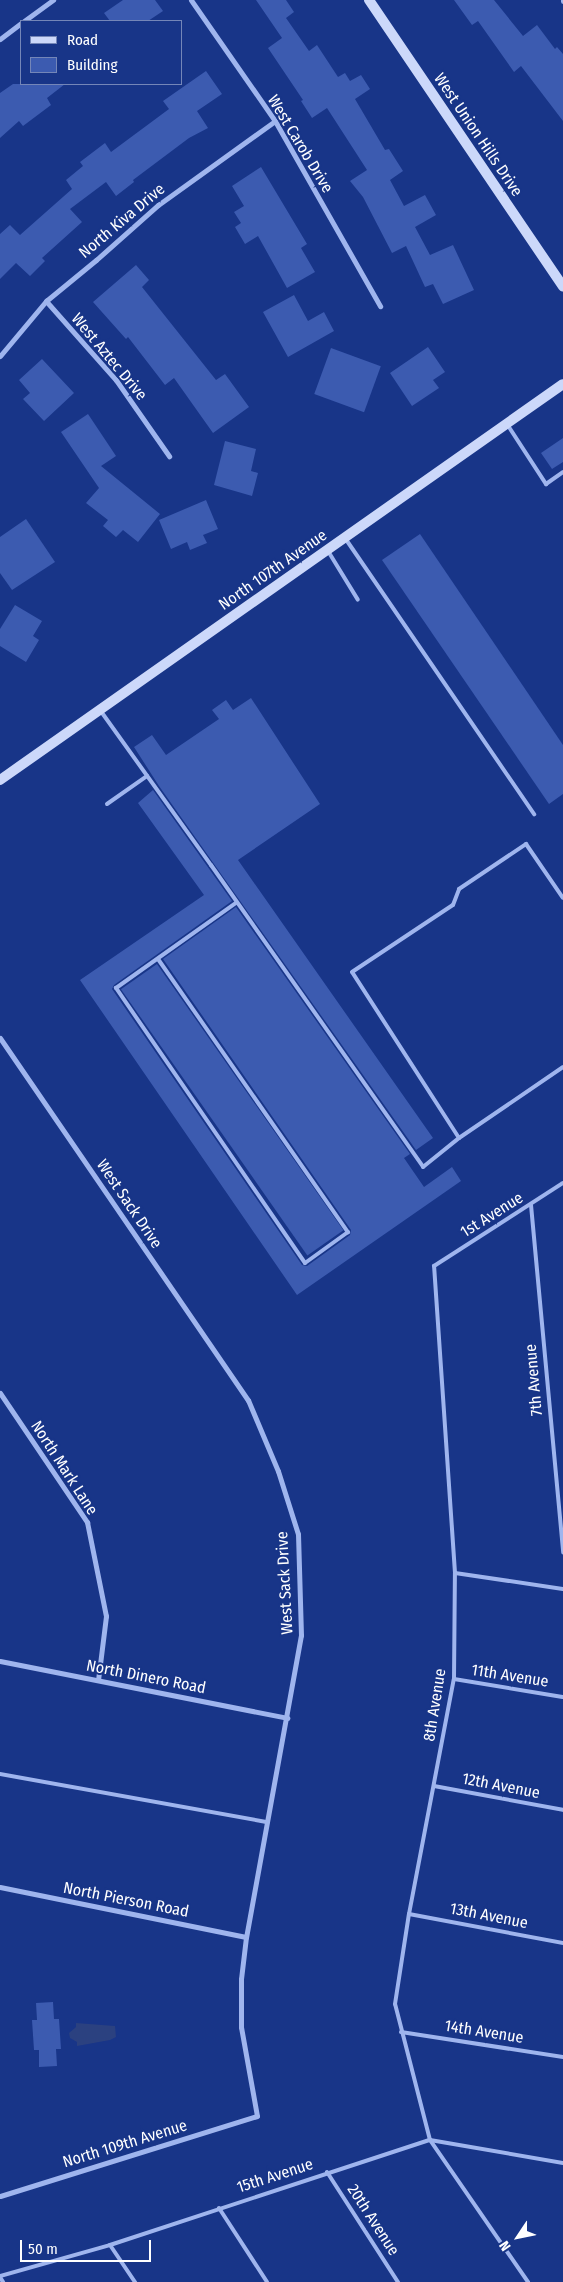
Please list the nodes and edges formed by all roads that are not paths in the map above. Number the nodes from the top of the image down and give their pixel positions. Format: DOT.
graph roads {
  1 [pos="53,0"];
  2 [pos="191,0"];
  3 [pos="369,0"];
  4 [pos="26,20"];
  5 [pos="20,24"];
  6 [pos="0,39"];
  7 [pos="275,121"];
  8 [pos="563,287"];
  9 [pos="46,301"];
  10 [pos="380,306"];
  11 [pos="0,356"];
  12 [pos="562,388"];
  13 [pos="507,424"];
  14 [pos="169,456"];
  15 [pos="563,472"];
  16 [pos="345,538"];
  17 [pos="327,550"];
  18 [pos="358,600"];
  19 [pos="100,710"];
  20 [pos="147,776"];
  21 [pos="0,780"];
  22 [pos="107,804"];
  23 [pos="534,814"];
  24 [pos="563,898"];
  25 [pos="238,902"];
  26 [pos="158,959"];
  27 [pos="0,1038"];
  28 [pos="563,1067"];
  29 [pos="459,1138"];
  30 [pos="563,1183"];
  31 [pos="531,1205"];
  32 [pos="434,1266"];
  33 [pos="0,1393"];
  34 [pos="563,1553"];
  35 [pos="455,1573"];
  36 [pos="563,1589"];
  37 [pos="0,1661"];
  38 [pos="454,1679"];
  39 [pos="98,1680"];
  40 [pos="563,1697"];
  41 [pos="287,1718"];
  42 [pos="0,1774"];
  43 [pos="434,1786"];
  44 [pos="563,1810"];
  45 [pos="268,1822"];
  46 [pos="0,1887"];
  47 [pos="409,1914"];
  48 [pos="246,1937"];
  49 [pos="563,1943"];
  50 [pos="401,2032"];
  51 [pos="563,2056"];
  52 [pos="257,2116"];
  53 [pos="430,2140"];
  54 [pos="563,2163"];
  55 [pos="327,2172"];
  56 [pos="0,2196"];
  57 [pos="219,2208"];
  58 [pos="110,2245"];
  59 [pos="0,2277"];
  60 [pos="3,2282"];
  61 [pos="135,2282"];
  62 [pos="267,2282"];
  63 [pos="398,2282"];
  64 [pos="528,2282"];
  1 -- 4 [label="street"];
  2 -- 7 [label="street, West Carob Drive"];
  3 -- 8 [label="main road, West Union Hills Drive"];
  5 -- 6 [label="street"];
  7 -- 9 [label="street, North Kiva Drive"];
  7 -- 10 [label="street, West Carob Drive"];
  9 -- 11 [label="street, North Kiva Drive"];
  9 -- 14 [label="street, West Aztec Drive"];
  12 -- 13 [label="main road, North 107th Avenue"];
  13 -- 15 [label="lane"];
  13 -- 16 [label="main road, North 107th Avenue"];
  16 -- 17 [label="main road, North 107th Avenue"];
  16 -- 23 [label="lane"];
  17 -- 18 [label="lane"];
  17 -- 19 [label="main road, North 107th Avenue"];
  19 -- 20 [label="lane"];
  19 -- 21 [label="main road, North 107th Avenue"];
  20 -- 22 [label="lane"];
  20 -- 25 [label="lane"];
  24 -- 29 [label="lane"];
  25 -- 26 [label="lane"];
  25 -- 29 [label="lane"];
  26 -- 26 [label="lane"];
  27 -- 41 [label="street, West Sack Drive"];
  28 -- 29 [label="lane"];
  30 -- 31 [label="lane, 1st Avenue"];
  31 -- 32 [label="lane, 1st Avenue"];
  31 -- 34 [label="lane, 7th Avenue"];
  32 -- 35 [label="lane, 8th Avenue"];
  33 -- 39 [label="street, North Mark Lane"];
  35 -- 36 [label="lane"];
  35 -- 38 [label="lane, 8th Avenue"];
  37 -- 39 [label="street, North Dinero Road"];
  38 -- 40 [label="lane, 11th Avenue"];
  38 -- 43 [label="lane, 8th Avenue"];
  39 -- 41 [label="street, North Dinero Road"];
  41 -- 45 [label="street, West Sack Drive"];
  42 -- 45 [label="lane"];
  43 -- 44 [label="lane, 12th Avenue"];
  43 -- 47 [label="lane, 8th Avenue"];
  45 -- 48 [label="street, West Sack Drive"];
  46 -- 48 [label="street, North Pierson Road"];
  47 -- 49 [label="lane, 13th Avenue"];
  47 -- 50 [label="lane, 8th Avenue"];
  48 -- 52 [label="street, West Sack Drive"];
  50 -- 51 [label="lane, 14th Avenue"];
  50 -- 53 [label="lane, 8th Avenue"];
  52 -- 56 [label="street, North 109th Avenue"];
  53 -- 54 [label="lane, 15th Avenue"];
  53 -- 55 [label="lane, 15th Avenue"];
  53 -- 64 [label="lane, 8th Avenue"];
  55 -- 57 [label="lane, 15th Avenue"];
  55 -- 63 [label="lane, 20th Avenue"];
  57 -- 58 [label="lane, 15th Avenue"];
  57 -- 62 [label="lane"];
  58 -- 59 [label="lane, 15th Avenue"];
  58 -- 61 [label="lane"];
  59 -- 60 [label="lane"];
}
